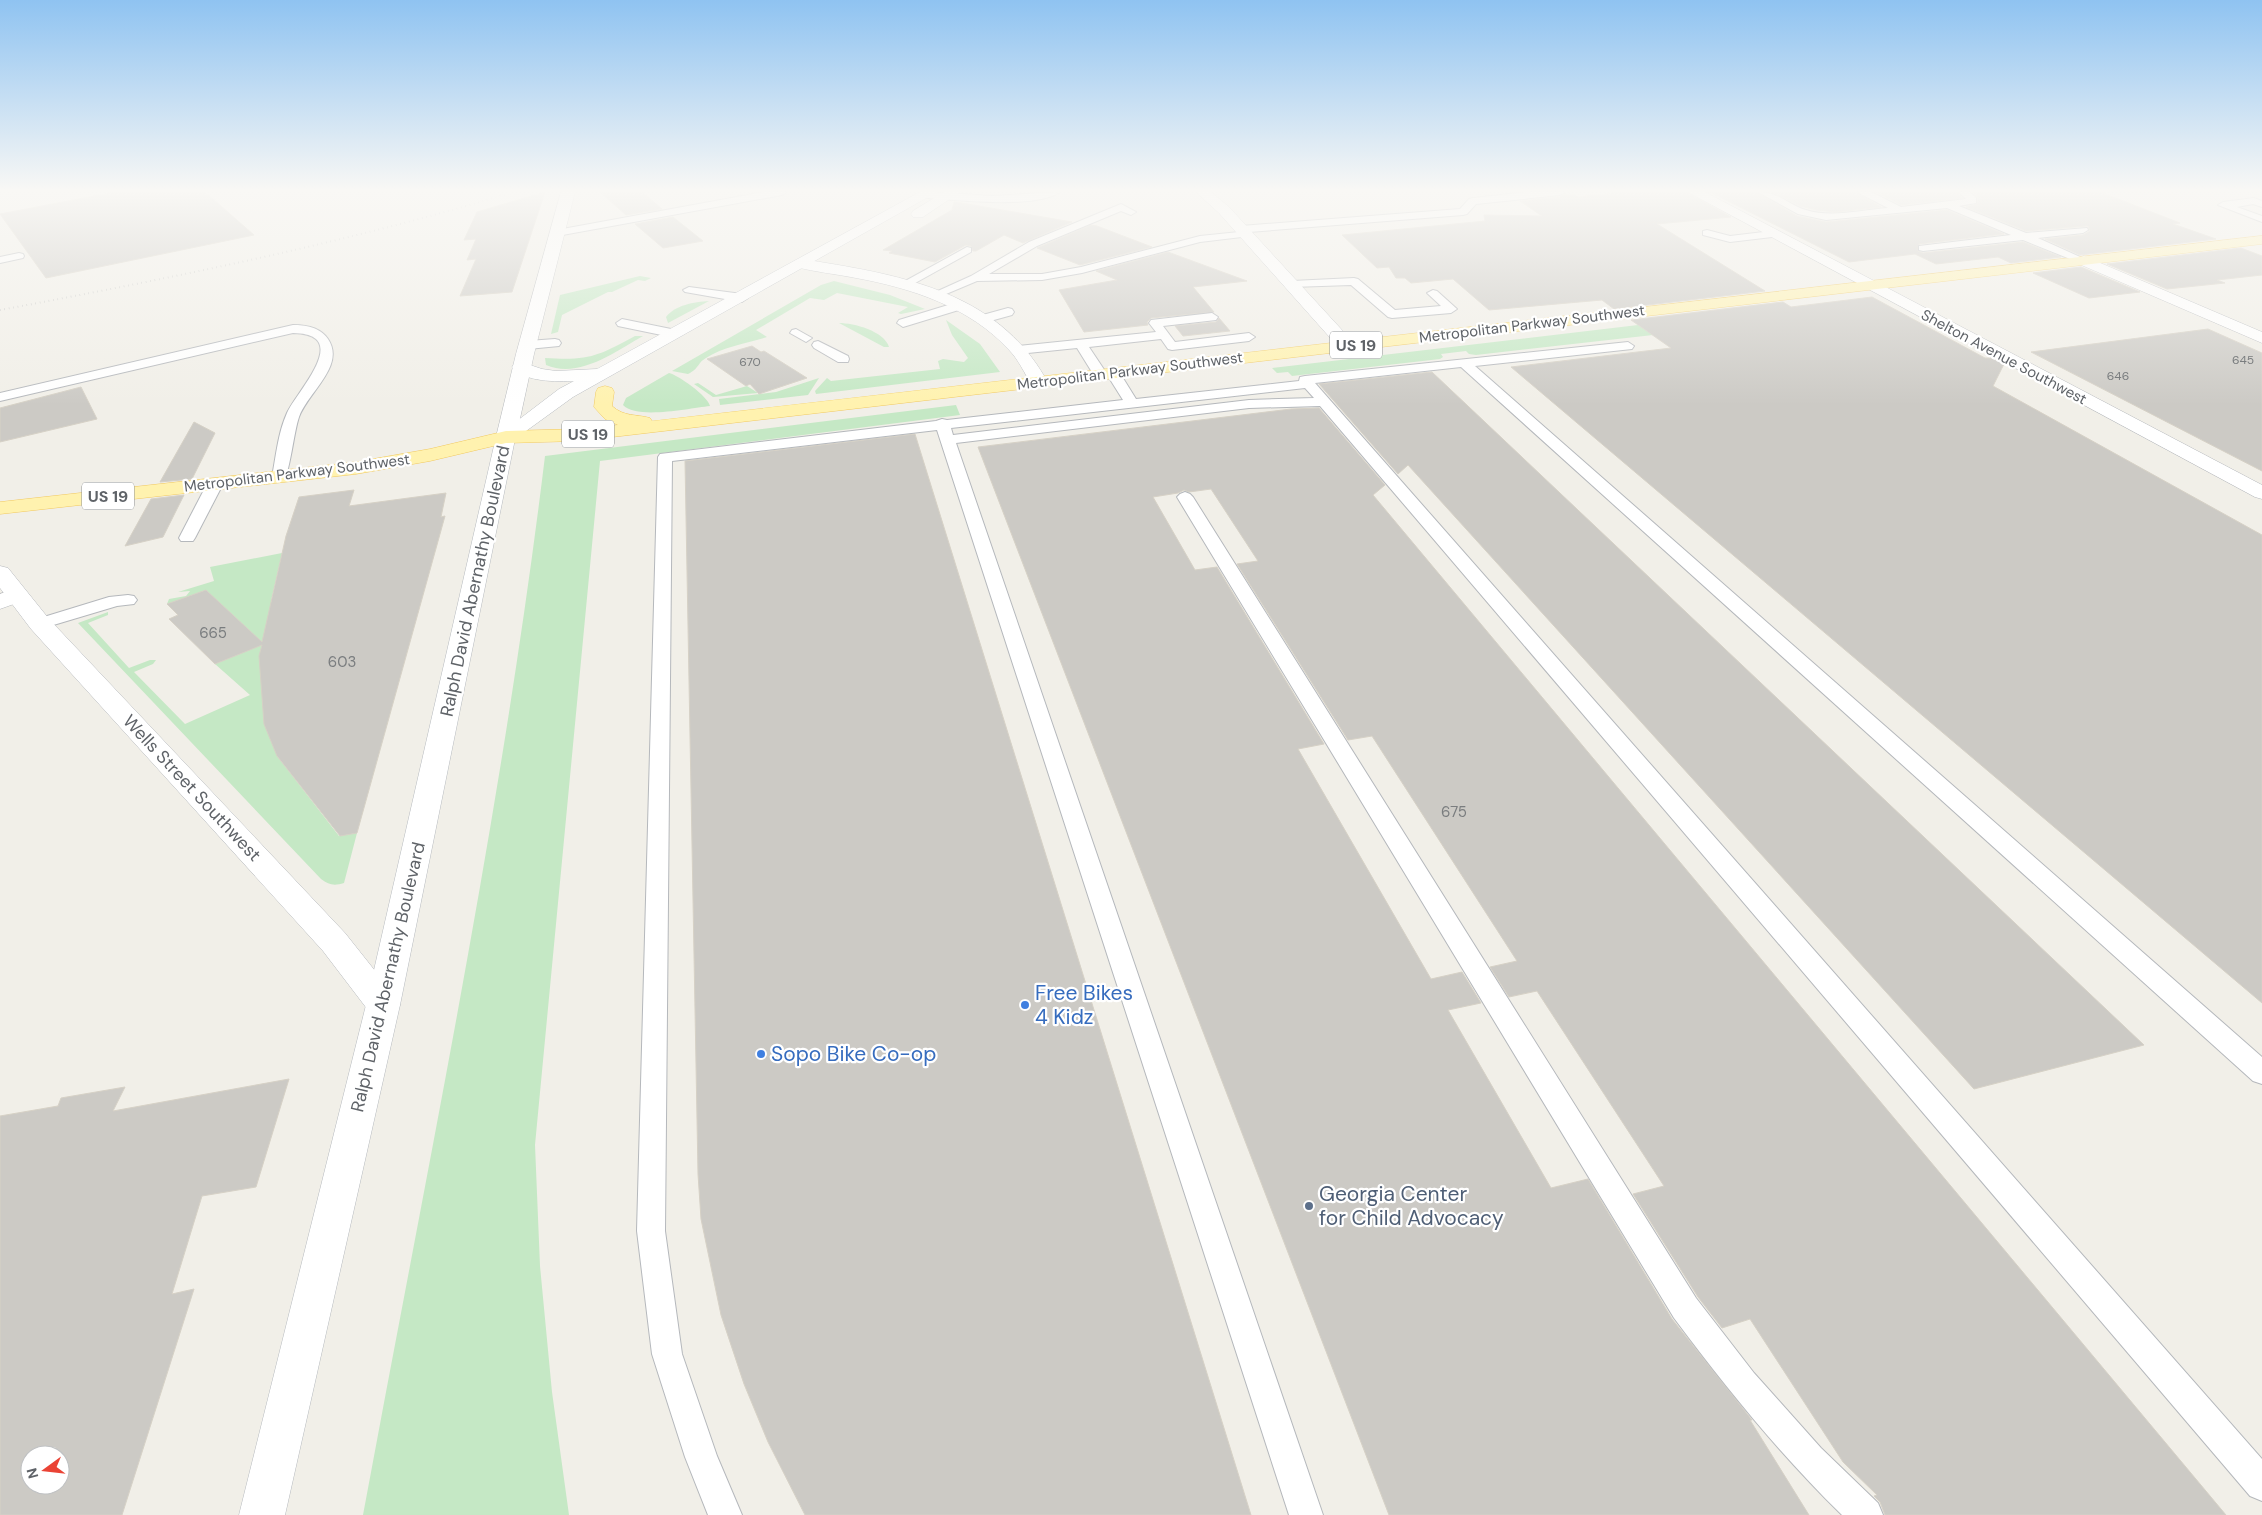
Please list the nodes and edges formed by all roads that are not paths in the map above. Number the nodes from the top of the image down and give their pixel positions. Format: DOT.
graph roads {
  1 [pos="550,263"];
  2 [pos="837,263"];
  3 [pos="944,263"];
  4 [pos="1001,263"];
  5 [pos="1107,263"];
  6 [pos="1273,263"];
  7 [pos="1826,263"];
  8 [pos="2067,263"];
  9 [pos="2088,263"];
  10 [pos="801,264"];
  11 [pos="2044,265"];
  12 [pos="828,268"];
  13 [pos="974,278"];
  14 [pos="803,282"];
  15 [pos="1292,284"];
  16 [pos="904,285"];
  17 [pos="1868,285"];
  18 [pos="689,290"];
  19 [pos="1433,293"];
  20 [pos="935,295"];
  21 [pos="742,298"];
  22 [pos="958,306"];
  23 [pos="1008,312"];
  24 [pos="1212,316"];
  25 [pos="983,320"];
  26 [pos="622,323"];
  27 [pos="902,323"];
  28 [pos="676,334"];
  29 [pos="1164,335"];
  30 [pos="2262,338"];
  31 [pos="555,343"];
  32 [pos="1081,344"];
  33 [pos="818,345"];
  34 [pos="528,346"];
  35 [pos="1347,346"];
  36 [pos="1628,346"];
  37 [pos="1018,350"];
  38 [pos="1265,355"];
  39 [pos="843,359"];
  40 [pos="1463,362"];
  41 [pos="521,367"];
  42 [pos="1106,373"];
  43 [pos="616,376"];
  44 [pos="1038,381"];
  45 [pos="1308,384"];
  46 [pos="598,396"];
  47 [pos="0,397"];
  48 [pos="1324,402"];
  49 [pos="1132,403"];
  50 [pos="568,412"];
  51 [pos="669,425"];
  52 [pos="945,432"];
  53 [pos="506,437"];
  54 [pos="279,477"];
  55 [pos="215,484"];
  56 [pos="2262,493"];
  57 [pos="1185,497"];
  58 [pos="0,508"];
  59 [pos="187,538"];
  60 [pos="0,573"];
  61 [pos="8,599"];
  62 [pos="128,600"];
  63 [pos="40,624"];
  64 [pos="383,1005"];
  65 [pos="2262,1073"];
  66 [pos="2262,1484"];
  67 [pos="262,1515"];
  68 [pos="725,1515"];
  69 [pos="1306,1515"];
  70 [pos="1866,1515"];
  1 -- 34 [label="street"];
  2 -- 12 [label="street"];
  3 -- 16 [label="lane"];
  4 -- 13 [label="lane"];
  5 -- 13 [label="lane"];
  6 -- 15 [label="street"];
  7 -- 17 [label="street, Shelton Avenue Southwest"];
  8 -- 11 [label="main road, Metropolitan Parkway Southwest / US 19"];
  9 -- 30 [label="street"];
  10 -- 12 [label="street"];
  10 -- 21 [label="street, Ralph David Abernathy Boulevard"];
  11 -- 17 [label="main road, Metropolitan Parkway Southwest / US 19"];
  12 -- 14 [label="street"];
  12 -- 16 [label="street"];
  13 -- 20 [label="lane"];
  15 -- 19 [label="lane"];
  15 -- 35 [label="street"];
  16 -- 20 [label="street"];
  17 -- 35 [label="main road, Metropolitan Parkway Southwest / US 19"];
  17 -- 56 [label="street, Shelton Avenue Southwest"];
  18 -- 21 [label="lane"];
  20 -- 22 [label="street"];
  21 -- 28 [label="street, Ralph David Abernathy Boulevard"];
  22 -- 25 [label="street"];
  22 -- 27 [label="lane"];
  23 -- 25 [label="lane"];
  24 -- 29 [label="lane"];
  25 -- 37 [label="street"];
  26 -- 28 [label="lane"];
  28 -- 43 [label="street, Ralph David Abernathy Boulevard"];
  29 -- 32 [label="lane"];
  29 -- 38 [label="lane"];
  31 -- 34 [label="lane"];
  32 -- 37 [label="lane"];
  32 -- 42 [label="lane"];
  33 -- 39 [label="lane"];
  34 -- 41 [label="street"];
  35 -- 38 [label="main road, Metropolitan Parkway Southwest / US 19"];
  36 -- 40 [label="lane"];
  37 -- 44 [label="street"];
  38 -- 42 [label="main road, Metropolitan Parkway Southwest / US 19"];
  40 -- 45 [label="lane"];
  40 -- 65 [label="lane"];
  41 -- 43 [label="street"];
  41 -- 53 [label="street"];
  42 -- 44 [label="main road, Metropolitan Parkway Southwest / US 19"];
  42 -- 49 [label="lane"];
  43 -- 46 [label="street, Ralph David Abernathy Boulevard"];
  43 -- 53 [label="street, Ralph David Abernathy Boulevard"];
  44 -- 51 [label="main road, Metropolitan Parkway Southwest / US 19"];
  45 -- 48 [label="lane"];
  45 -- 49 [label="lane"];
  46 -- 51 [label="main road"];
  47 -- 54 [label="lane"];
  48 -- 52 [label="lane"];
  48 -- 66 [label="lane"];
  49 -- 52 [label="lane"];
  50 -- 53 [label="street, Ralph David Abernathy Boulevard"];
  51 -- 53 [label="main road, Metropolitan Parkway Southwest / US 19"];
  52 -- 68 [label="lane"];
  52 -- 69 [label="lane"];
  53 -- 54 [label="main road, Metropolitan Parkway Southwest / US 19"];
  53 -- 64 [label="street, Ralph David Abernathy Boulevard"];
  54 -- 55 [label="main road, Metropolitan Parkway Southwest / US 19"];
  55 -- 58 [label="main road, Metropolitan Parkway Southwest / US 19"];
  55 -- 59 [label="lane"];
  57 -- 70 [label="lane"];
  60 -- 61 [label="street, Wells Street Southwest"];
  61 -- 63 [label="street, Wells Street Southwest"];
  62 -- 63 [label="lane"];
  63 -- 64 [label="street, Wells Street Southwest"];
  64 -- 67 [label="street, Ralph David Abernathy Boulevard"];
}
